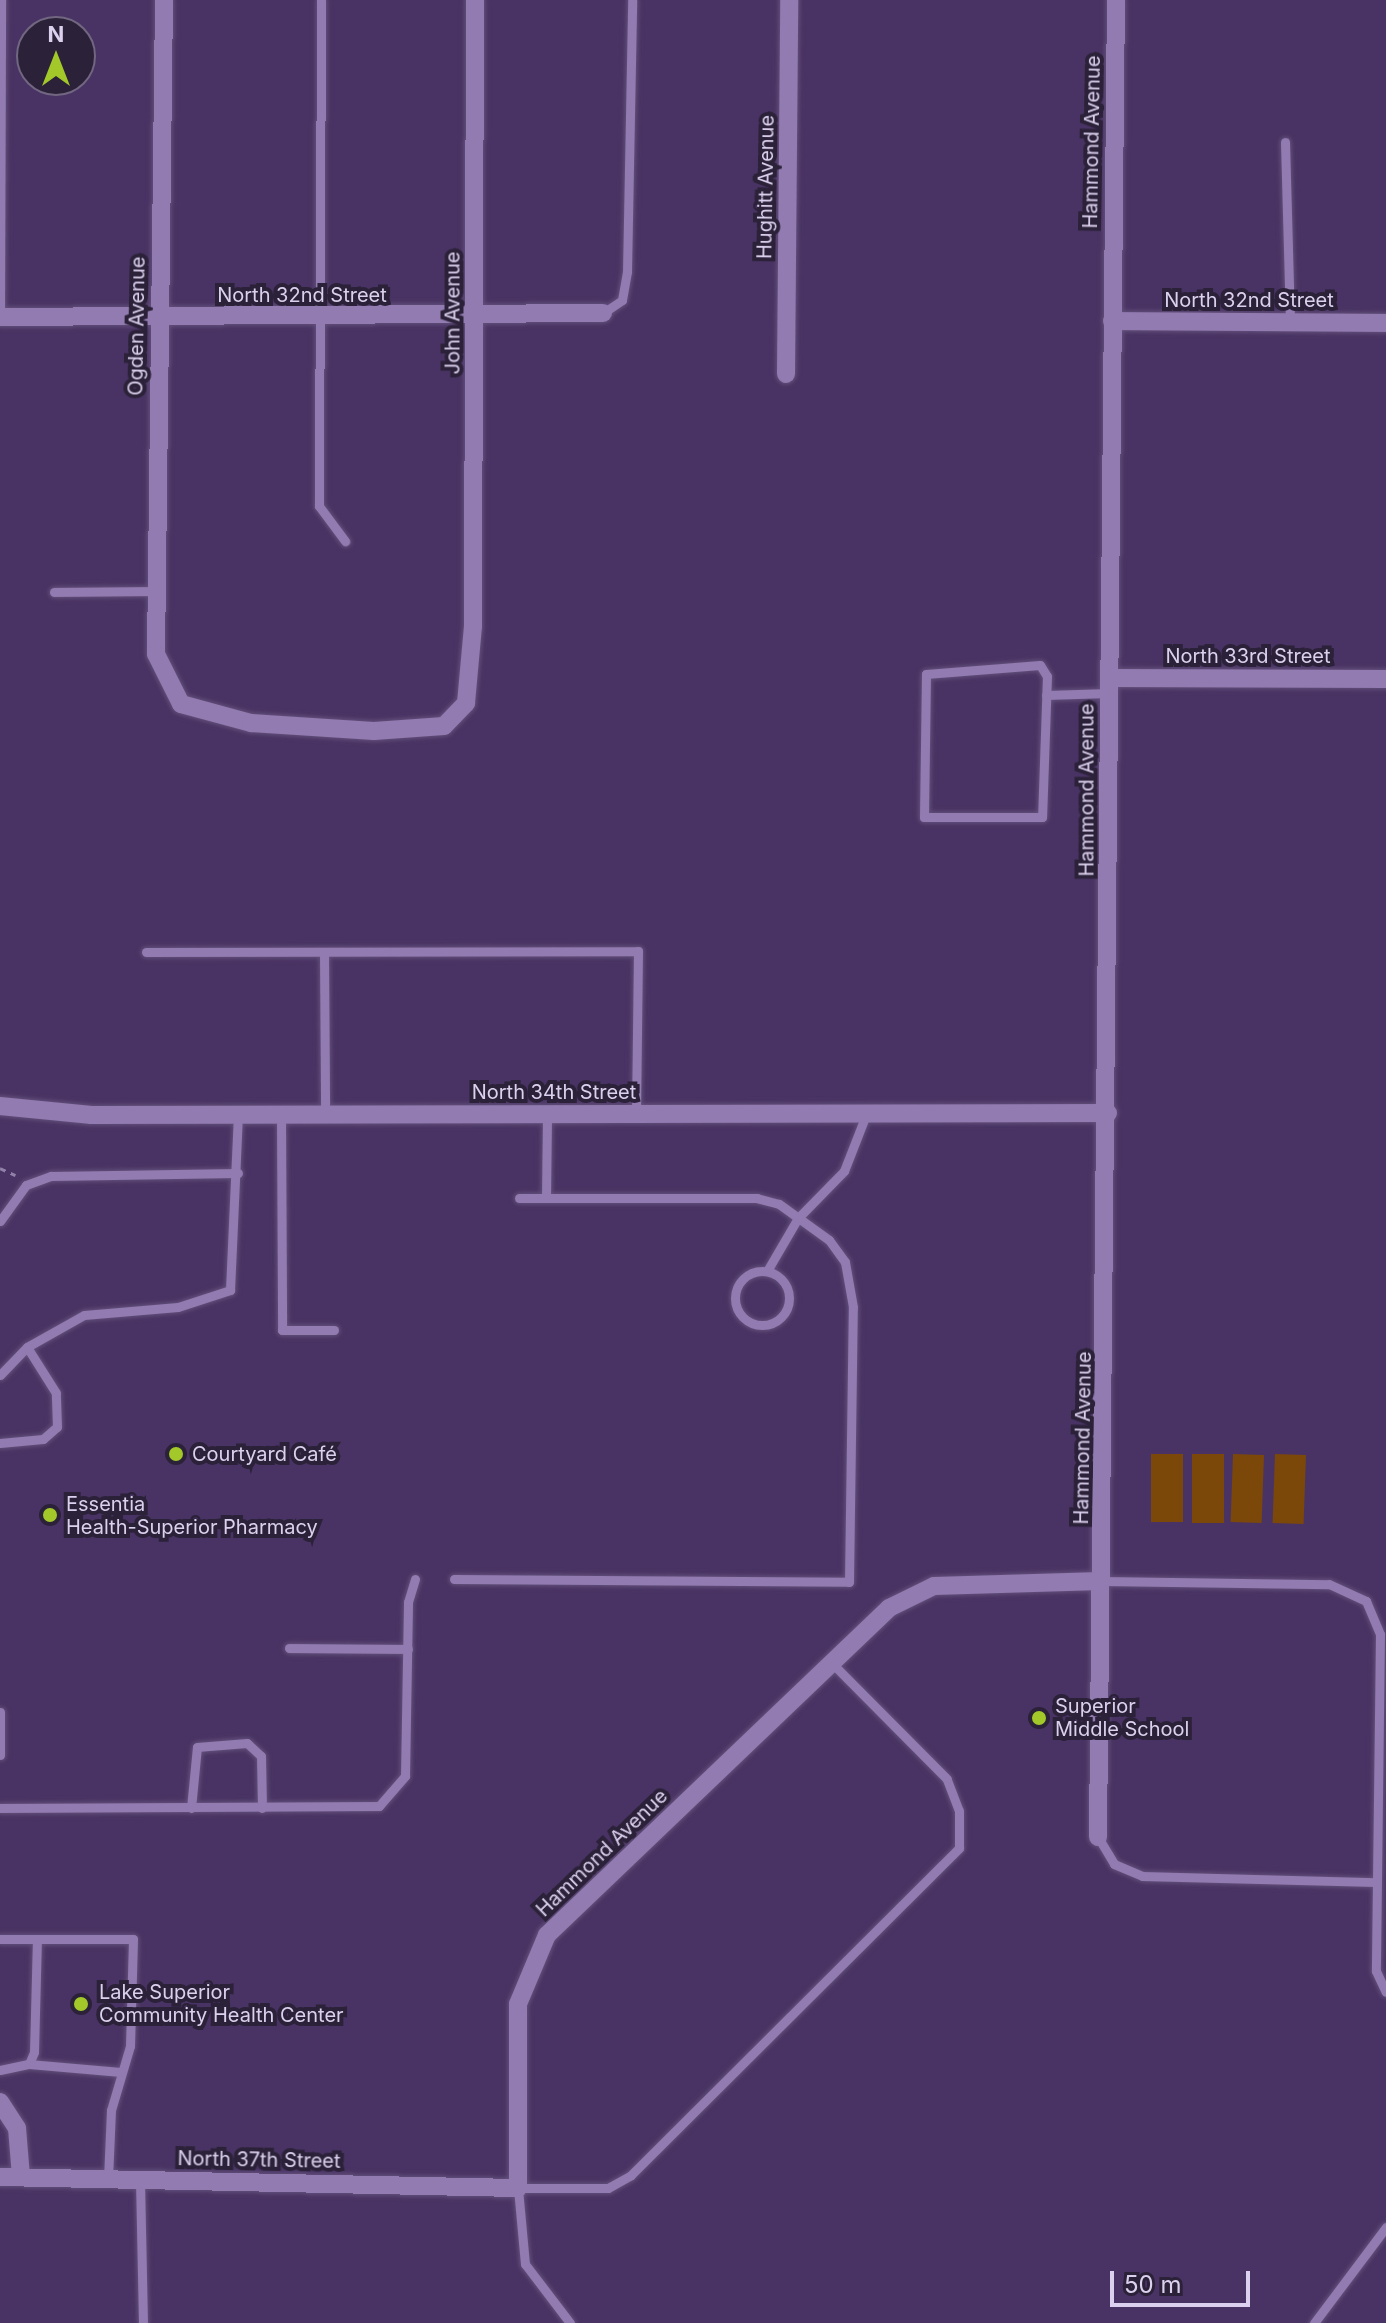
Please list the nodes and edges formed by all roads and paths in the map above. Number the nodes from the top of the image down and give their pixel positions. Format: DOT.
graph roads {
  1 [pos="1,0"];
  2 [pos="164,0"];
  3 [pos="321,0"];
  4 [pos="475,0"];
  5 [pos="632,0"];
  6 [pos="789,0"];
  7 [pos="1116,0"];
  8 [pos="1285,142"];
  9 [pos="603,313"];
  10 [pos="0,317"];
  11 [pos="159,317"];
  12 [pos="318,317"];
  13 [pos="475,318"];
  14 [pos="1112,321"];
  15 [pos="1290,322"];
  16 [pos="1386,323"];
  17 [pos="786,374"];
  18 [pos="345,541"];
  19 [pos="156,591"];
  20 [pos="54,592"];
  21 [pos="156,654"];
  22 [pos="1386,679"];
  23 [pos="1109,685"];
  24 [pos="1046,695"];
  25 [pos="146,952"];
  26 [pos="324,952"];
  27 [pos="0,1106"];
  28 [pos="867,1112"];
  29 [pos="1108,1113"];
  30 [pos="238,1114"];
  31 [pos="547,1114"];
  32 [pos="636,1114"];
  33 [pos="281,1115"];
  34 [pos="325,1115"];
  35 [pos="238,1173"];
  36 [pos="519,1198"];
  37 [pos="546,1198"];
  38 [pos="798,1218"];
  39 [pos="0,1221"];
  40 [pos="767,1271"];
  41 [pos="334,1330"];
  42 [pos="27,1347"];
  43 [pos="0,1375"];
  44 [pos="0,1443"];
  45 [pos="415,1579"];
  46 [pos="454,1579"];
  47 [pos="1101,1581"];
  48 [pos="289,1648"];
  49 [pos="408,1649"];
  50 [pos="832,1663"];
  51 [pos="0,1712"];
  52 [pos="0,1755"];
  53 [pos="0,1808"];
  54 [pos="191,1808"];
  55 [pos="262,1808"];
  56 [pos="1098,1837"];
  57 [pos="1376,1882"];
  58 [pos="0,1939"];
  59 [pos="37,1939"];
  60 [pos="1386,1992"];
  61 [pos="29,2064"];
  62 [pos="0,2070"];
  63 [pos="121,2072"];
  64 [pos="0,2102"];
  65 [pos="0,2177"];
  66 [pos="21,2177"];
  67 [pos="108,2179"];
  68 [pos="140,2180"];
  69 [pos="518,2188"];
  70 [pos="1386,2227"];
  71 [pos="143,2323"];
  72 [pos="570,2323"];
  73 [pos="1314,2323"];
  1 -- 10 [label="lane"];
  2 -- 11 [label="street, Ogden Avenue"];
  3 -- 12 [label="lane"];
  4 -- 13 [label="street, John Avenue"];
  5 -- 9 [label="lane"];
  6 -- 17 [label="street, Hughitt Avenue"];
  7 -- 14 [label="street, Hammond Avenue"];
  8 -- 15 [label="lane"];
  9 -- 13 [label="street, North 32nd Street"];
  10 -- 11 [label="street, North 32nd Street"];
  11 -- 12 [label="street, North 32nd Street"];
  11 -- 19 [label="street, Ogden Avenue"];
  12 -- 13 [label="street, North 32nd Street"];
  12 -- 18 [label="lane"];
  13 -- 21 [label="street, John Avenue"];
  14 -- 15 [label="street, North 32nd Street"];
  14 -- 23 [label="street, Hammond Avenue"];
  15 -- 16 [label="street, North 32nd Street"];
  19 -- 20 [label="lane"];
  19 -- 21 [label="street, Ogden Avenue"];
  22 -- 23 [label="street, North 33rd Street"];
  23 -- 24 [label="lane"];
  23 -- 29 [label="street, Hammond Avenue"];
  24 -- 24 [label="lane"];
  25 -- 26 [label="lane"];
  26 -- 32 [label="lane"];
  26 -- 34 [label="lane"];
  27 -- 30 [label="street, North 34th Street"];
  28 -- 29 [label="street, North 34th Street"];
  28 -- 32 [label="street, North 34th Street"];
  28 -- 38 [label="lane"];
  29 -- 47 [label="street, Hammond Avenue"];
  30 -- 33 [label="street, North 34th Street"];
  30 -- 35 [label="lane"];
  31 -- 32 [label="street, North 34th Street"];
  31 -- 34 [label="street, North 34th Street"];
  31 -- 37 [label="lane"];
  33 -- 34 [label="street, North 34th Street"];
  33 -- 41 [label="lane"];
  35 -- 39 [label="lane"];
  35 -- 42 [label="lane"];
  36 -- 37 [label="lane"];
  37 -- 38 [label="lane"];
  38 -- 40 [label="lane"];
  38 -- 46 [label="lane"];
  40 -- 40 [label="lane"];
  42 -- 43 [label="lane"];
  42 -- 44 [label="lane"];
  45 -- 49 [label="lane"];
  47 -- 50 [label="street, Hammond Avenue"];
  47 -- 56 [label="street, Hammond Avenue"];
  47 -- 57 [label="lane"];
  48 -- 49 [label="lane"];
  49 -- 55 [label="lane"];
  50 -- 69 [label="street, Hammond Avenue"];
  50 -- 69 [label="lane"];
  51 -- 52 [label="lane"];
  53 -- 54 [label="lane"];
  54 -- 55 [label="lane"];
  54 -- 55 [label="lane"];
  56 -- 57 [label="lane"];
  57 -- 60 [label="lane"];
  58 -- 59 [label="lane"];
  59 -- 61 [label="lane"];
  59 -- 63 [label="lane"];
  61 -- 62 [label="lane"];
  61 -- 63 [label="lane"];
  63 -- 67 [label="lane"];
  64 -- 66 [label="street"];
  65 -- 66 [label="street, North 37th Street"];
  66 -- 67 [label="street, North 37th Street"];
  67 -- 68 [label="street, North 37th Street"];
  68 -- 69 [label="street, North 37th Street"];
  68 -- 71 [label="lane"];
  69 -- 72 [label="lane"];
  70 -- 73 [label="lane"];
}
